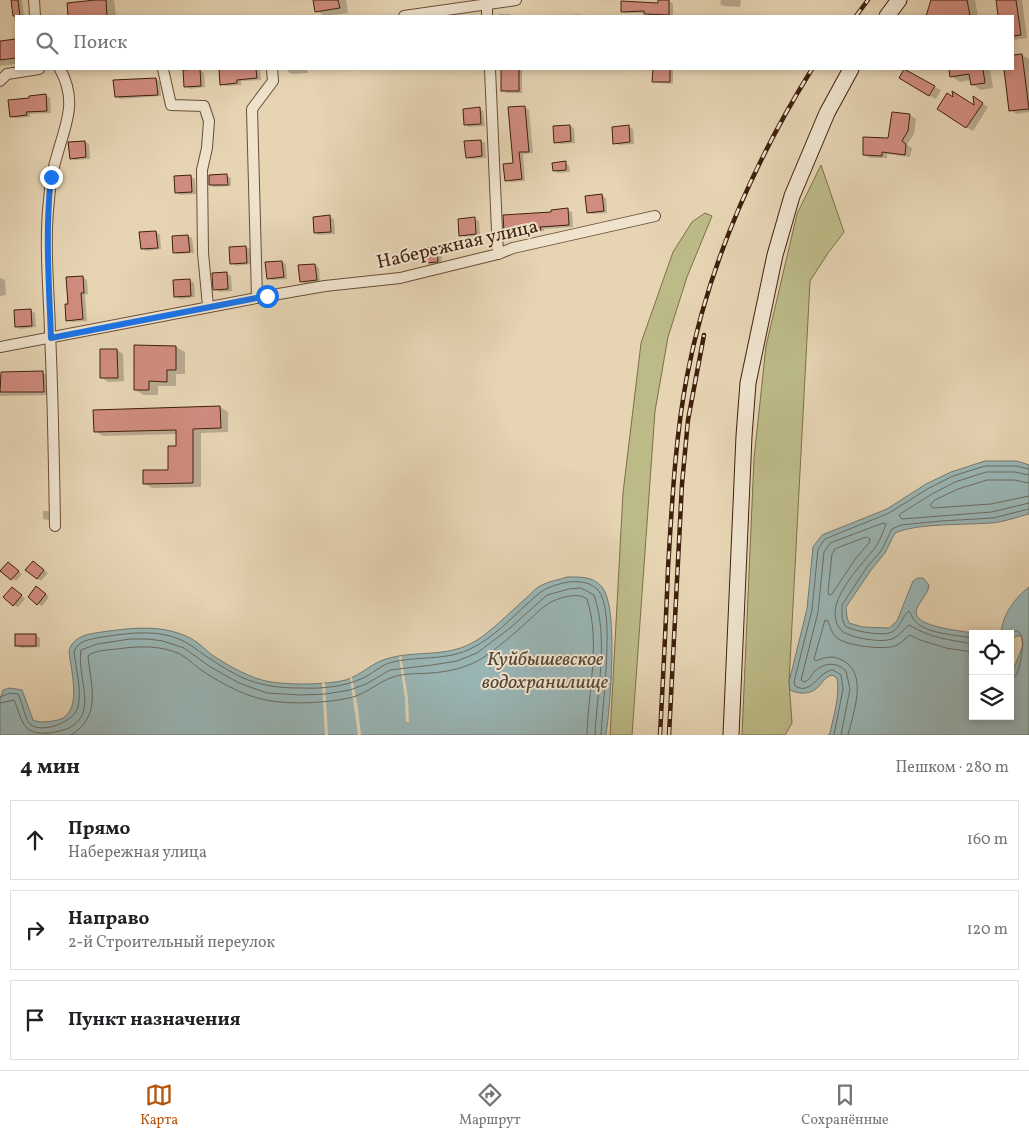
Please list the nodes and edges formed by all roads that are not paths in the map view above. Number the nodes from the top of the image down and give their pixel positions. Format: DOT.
graph roads {
  1 [pos="34,0"];
  2 [pos="516,0"];
  3 [pos="899,0"];
  4 [pos="487,4"];
  5 [pos="35,15"];
  6 [pos="411,15"];
  7 [pos="487,15"];
  8 [pos="888,15"];
  9 [pos="33,70"];
  10 [pos="61,70"];
  11 [pos="164,70"];
  12 [pos="272,70"];
  13 [pos="490,70"];
  14 [pos="850,70"];
  15 [pos="0,81"];
  16 [pos="655,216"];
  17 [pos="498,254"];
  18 [pos="257,298"];
  19 [pos="208,306"];
  20 [pos="51,338"];
  21 [pos="0,347"];
  22 [pos="55,526"];
  23 [pos="731,735"];
  1 -- 5 [label="street"];
  2 -- 4 [label="street"];
  3 -- 8 [label="main road"];
  4 -- 6 [label="street"];
  4 -- 7 [label="street"];
  9 -- 15 [label="street"];
  10 -- 20 [label="street"];
  11 -- 19 [label="street"];
  12 -- 18 [label="street"];
  13 -- 17 [label="street"];
  14 -- 23 [label="main road"];
  16 -- 17 [label="street, Набережная улица"];
  17 -- 18 [label="street, Набережная улица"];
  18 -- 19 [label="street, Набережная улица"];
  19 -- 20 [label="street, Набережная улица"];
  20 -- 21 [label="street, Набережная улица"];
  20 -- 22 [label="street"];
}
